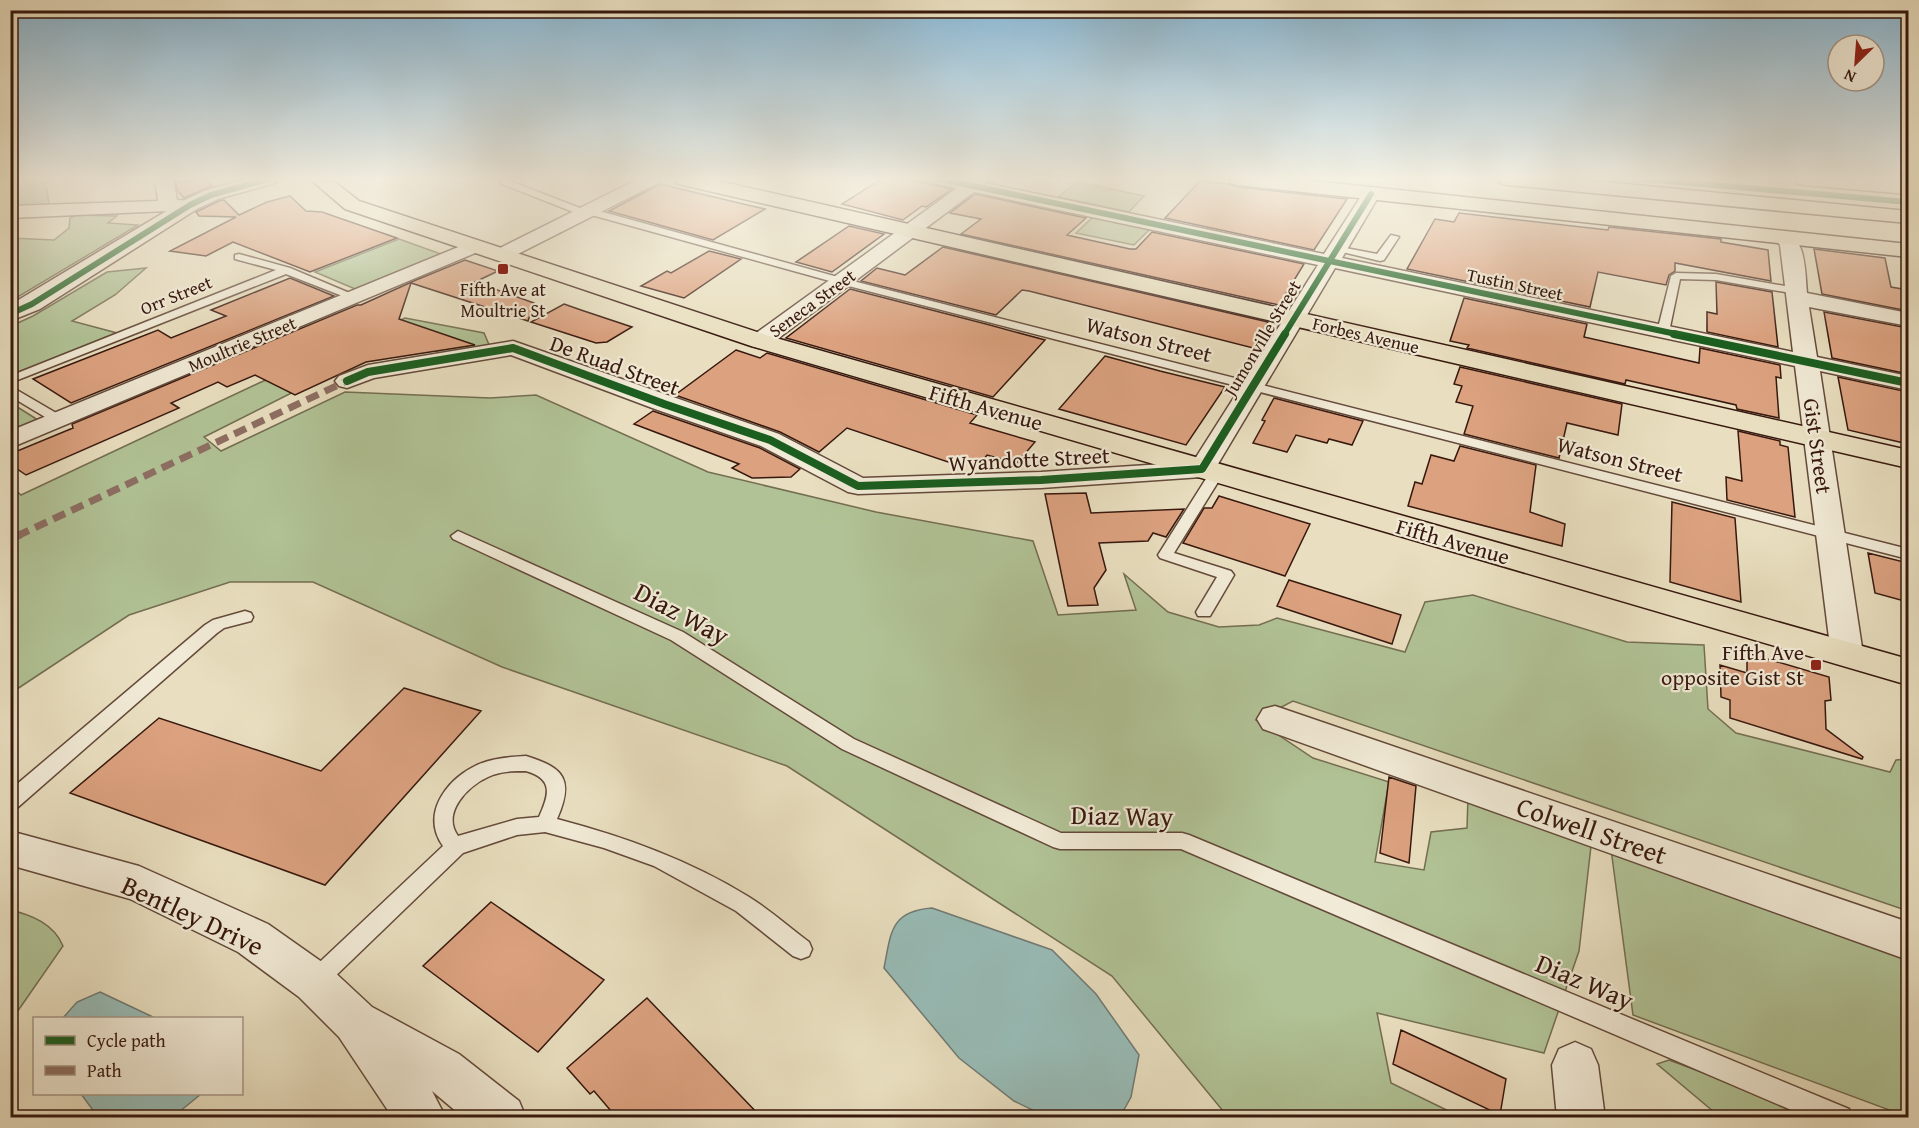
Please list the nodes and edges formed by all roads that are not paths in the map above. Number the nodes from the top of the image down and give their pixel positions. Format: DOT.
graph roads {
  1 [pos="147,232"];
  2 [pos="429,232"];
  3 [pos="548,232"];
  4 [pos="659,232"];
  5 [pos="909,232"];
  6 [pos="913,232"];
  7 [pos="1216,232"];
  8 [pos="1347,232"];
  9 [pos="1717,232"];
  10 [pos="1801,232"];
  11 [pos="1394,237"];
  12 [pos="1785,239"];
  13 [pos="1908,243"];
  14 [pos="473,247"];
  15 [pos="1908,251"];
  16 [pos="501,255"];
  17 [pos="1332,255"];
  18 [pos="239,257"];
  19 [pos="286,270"];
  20 [pos="841,281"];
  21 [pos="1797,295"];
  22 [pos="354,297"];
  23 [pos="10,314"];
  24 [pos="1294,318"];
  25 [pos="1908,319"];
  26 [pos="1663,332"];
  27 [pos="760,341"];
  28 [pos="1807,362"];
  29 [pos="10,380"];
  30 [pos="347,381"];
  31 [pos="1908,382"];
  32 [pos="1252,387"];
  33 [pos="10,390"];
  34 [pos="59,420"];
  35 [pos="1816,438"];
  36 [pos="10,440"];
  37 [pos="1908,459"];
  38 [pos="1209,471"];
  39 [pos="858,486"];
  40 [pos="1831,534"];
  41 [pos="458,536"];
  42 [pos="1908,554"];
  43 [pos="1204,612"];
  44 [pos="245,617"];
  45 [pos="1847,654"];
  46 [pos="1908,672"];
  47 [pos="1275,719"];
  48 [pos="10,802"];
  49 [pos="545,824"];
  50 [pos="456,847"];
  51 [pos="10,848"];
  52 [pos="1908,941"];
  53 [pos="801,949"];
  54 [pos="314,982"];
  55 [pos="355,1021"];
  56 [pos="1575,1065"];
  57 [pos="422,1118"];
  58 [pos="502,1118"];
  59 [pos="1581,1118"];
  60 [pos="1840,1118"];
  1 -- 23 [label="street"];
  2 -- 14 [label="main road, Fifth Avenue"];
  3 -- 16 [label="street"];
  4 -- 20 [label="lane, Watson Street"];
  5 -- 20 [label="street, Seneca Street"];
  6 -- 24 [label="main road, Forbes Avenue"];
  7 -- 17 [label="street, Tustin Street"];
  8 -- 17 [label="street, Jumonville Street"];
  9 -- 12 [label="main road"];
  10 -- 13 [label="main road"];
  11 -- 17 [label="lane"];
  12 -- 15 [label="main road"];
  12 -- 21 [label="street, Gist Street"];
  14 -- 16 [label="main road, Fifth Avenue"];
  14 -- 22 [label="street, Moultrie Street"];
  16 -- 27 [label="main road, Fifth Avenue"];
  17 -- 24 [label="street, Jumonville Street"];
  17 -- 26 [label="street, Tustin Street"];
  18 -- 19 [label="lane"];
  19 -- 22 [label="lane"];
  19 -- 29 [label="lane, Orr Street"];
  20 -- 27 [label="street, Seneca Street"];
  20 -- 32 [label="lane, Watson Street"];
  21 -- 25 [label="street"];
  21 -- 26 [label="lane"];
  21 -- 28 [label="street, Gist Street"];
  22 -- 34 [label="street, Moultrie Street"];
  24 -- 32 [label="street, Jumonville Street"];
  24 -- 35 [label="main road, Forbes Avenue"];
  26 -- 28 [label="street, Tustin Street"];
  27 -- 38 [label="main road, Fifth Avenue"];
  28 -- 31 [label="street, Tustin Street"];
  28 -- 35 [label="street, Gist Street"];
  30 -- 39 [label="street, De Ruad Street"];
  32 -- 38 [label="street, Jumonville Street"];
  32 -- 40 [label="lane, Watson Street"];
  33 -- 34 [label="lane"];
  34 -- 36 [label="street, Moultrie Street"];
  35 -- 37 [label="main road, Forbes Avenue"];
  35 -- 40 [label="street, Gist Street"];
  38 -- 39 [label="street, Wyandotte Street"];
  38 -- 43 [label="lane"];
  38 -- 45 [label="main road, Fifth Avenue"];
  40 -- 42 [label="lane, Watson Street"];
  40 -- 45 [label="street, Gist Street"];
  41 -- 60 [label="lane, Diaz Way"];
  44 -- 48 [label="lane"];
  45 -- 46 [label="main road, Fifth Avenue"];
  47 -- 52 [label="street, Colwell Street"];
  49 -- 50 [label="lane"];
  49 -- 50 [label="lane"];
  49 -- 53 [label="lane"];
  50 -- 54 [label="lane"];
  51 -- 54 [label="street, Bentley Drive"];
  54 -- 55 [label="street, Bentley Drive"];
  55 -- 57 [label="street, Bentley Drive"];
  55 -- 58 [label="street, Bentley Drive"];
  56 -- 59 [label="street"];
}
